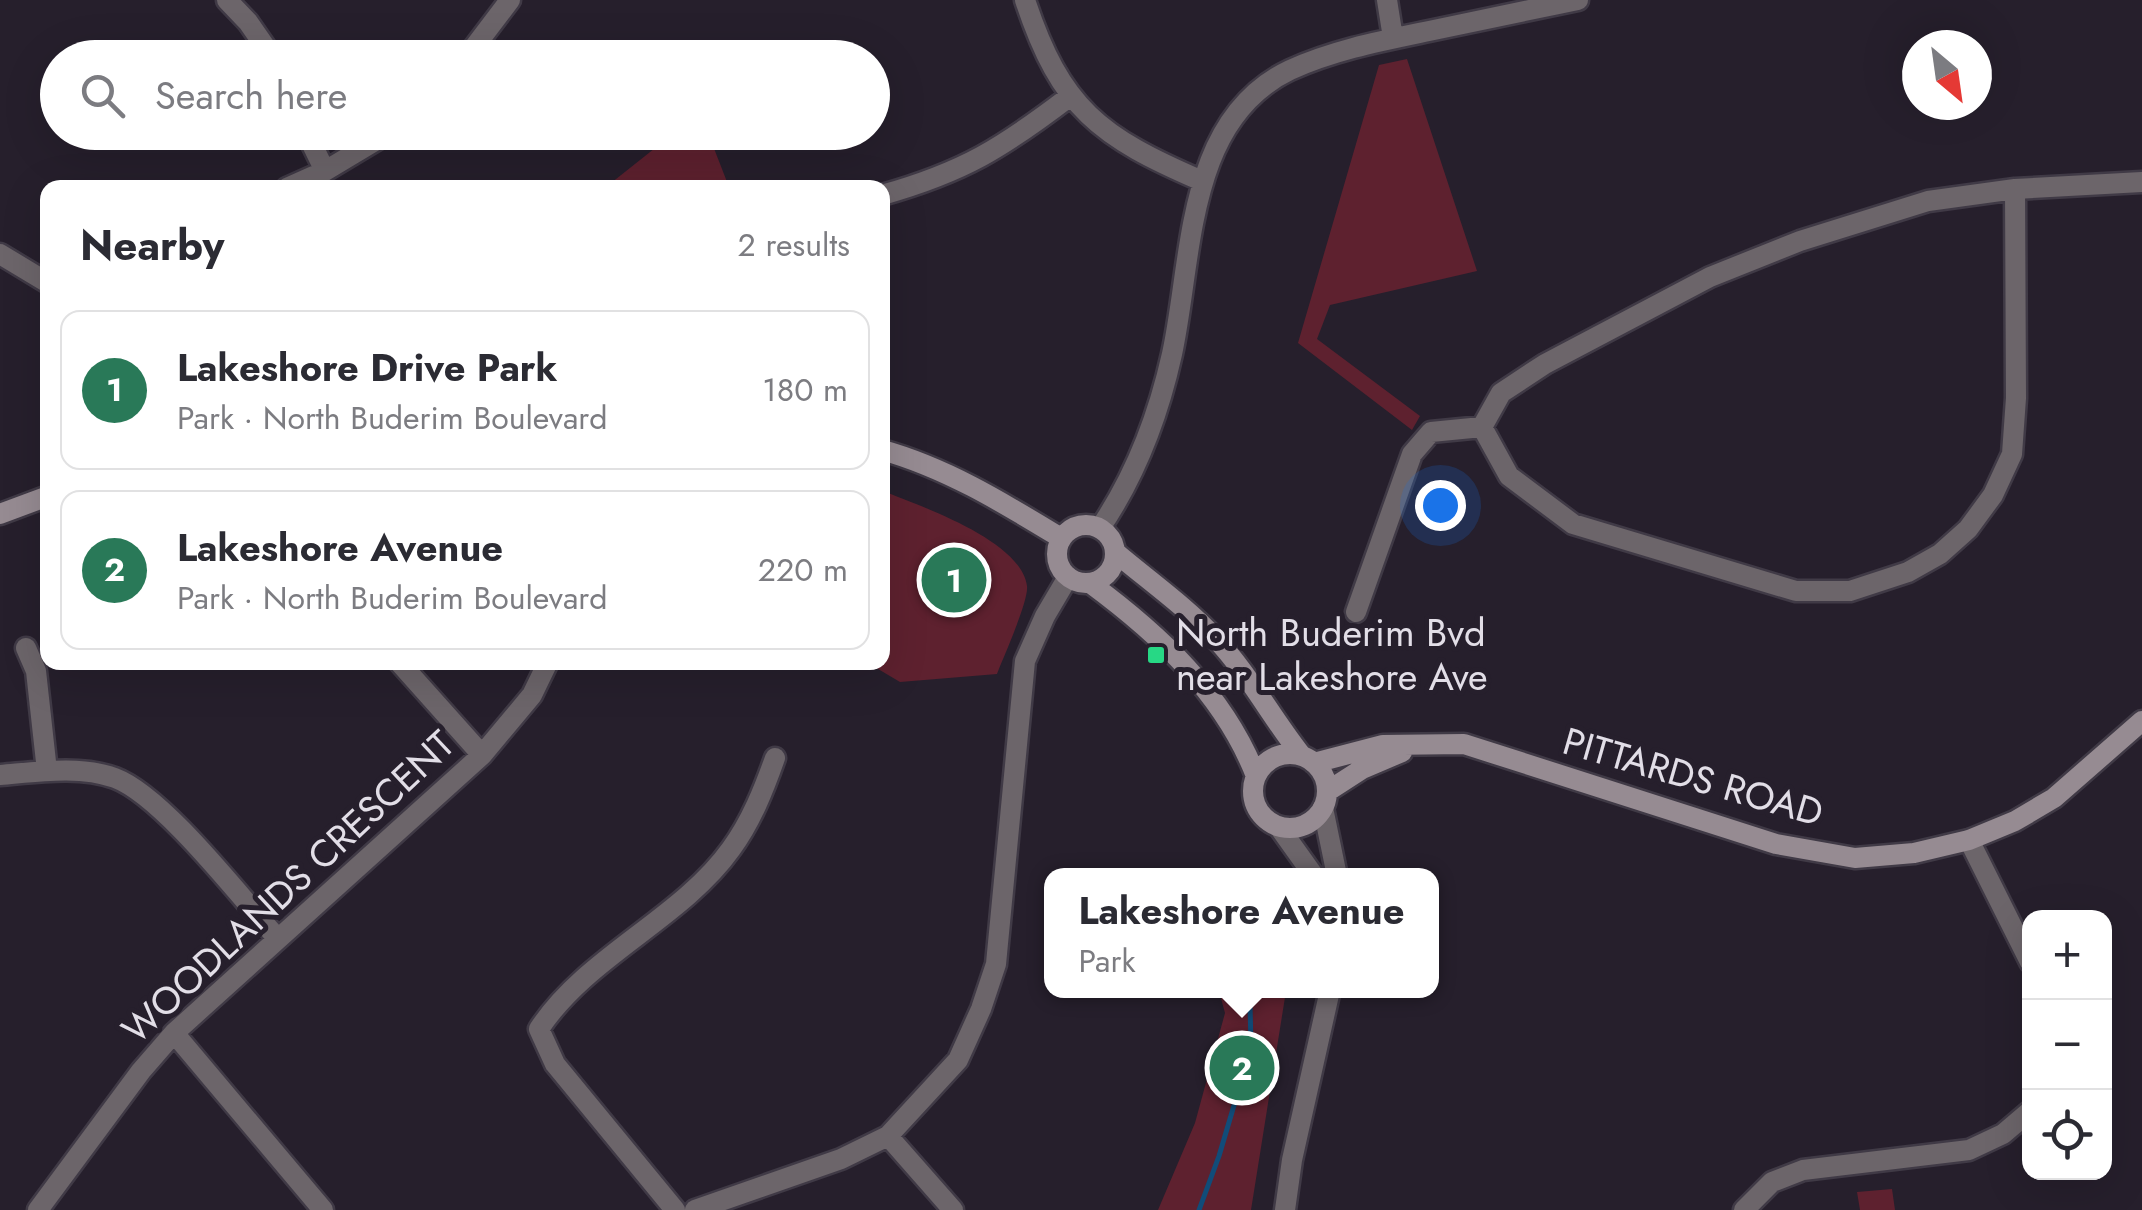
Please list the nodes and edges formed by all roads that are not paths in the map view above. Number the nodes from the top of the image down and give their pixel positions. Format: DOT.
graph roads {
  1 [pos="227,0"];
  2 [pos="510,0"];
  3 [pos="1025,0"];
  4 [pos="1387,0"];
  5 [pos="1578,0"];
  6 [pos="1393,38"];
  7 [pos="260,40"];
  8 [pos="480,40"];
  9 [pos="1069,97"];
  10 [pos="314,150"];
  11 [pos="360,150"];
  12 [pos="324,171"];
  13 [pos="304,180"];
  14 [pos="1202,181"];
  15 [pos="2142,182"];
  16 [pos="2015,189"];
  17 [pos="890,192"];
  18 [pos="0,254"];
  19 [pos="40,278"];
  20 [pos="1482,428"];
  21 [pos="890,452"];
  22 [pos="40,499"];
  23 [pos="0,514"];
  24 [pos="1100,528"];
  25 [pos="1062,538"];
  26 [pos="1115,552"];
  27 [pos="1068,577"];
  28 [pos="1090,583"];
  29 [pos="1356,612"];
  30 [pos="26,648"];
  31 [pos="406,670"];
  32 [pos="544,670"];
  33 [pos="2142,721"];
  34 [pos="1427,742"];
  35 [pos="482,754"];
  36 [pos="775,758"];
  37 [pos="1308,759"];
  38 [pos="47,771"];
  39 [pos="0,775"];
  40 [pos="1256,776"];
  41 [pos="1325,800"];
  42 [pos="1279,827"];
  43 [pos="1969,840"];
  44 [pos="1308,868"];
  45 [pos="1336,868"];
  46 [pos="278,939"];
  47 [pos="2022,946"];
  48 [pos="1328,998"];
  49 [pos="174,1034"];
  50 [pos="2022,1117"];
  51 [pos="888,1136"];
  52 [pos="704,1208"];
  53 [pos="38,1210"];
  54 [pos="323,1210"];
  55 [pos="675,1210"];
  56 [pos="953,1210"];
  57 [pos="1285,1210"];
  58 [pos="1744,1210"];
  1 -- 7 [label="street"];
  2 -- 8 [label="street"];
  3 -- 9 [label="street"];
  4 -- 6 [label="street"];
  5 -- 6 [label="street"];
  6 -- 14 [label="street"];
  9 -- 14 [label="street"];
  9 -- 17 [label="street"];
  10 -- 12 [label="street"];
  11 -- 12 [label="street"];
  12 -- 13 [label="street"];
  14 -- 24 [label="street"];
  15 -- 16 [label="street"];
  16 -- 20 [label="street"];
  16 -- 20 [label="street"];
  18 -- 19 [label="street"];
  20 -- 29 [label="street"];
  21 -- 25 [label="street"];
  22 -- 23 [label="street"];
  24 -- 25 [label="street"];
  24 -- 26 [label="street"];
  25 -- 27 [label="street"];
  26 -- 28 [label="street"];
  26 -- 37 [label="street"];
  27 -- 28 [label="street"];
  27 -- 51 [label="street"];
  28 -- 40 [label="street"];
  30 -- 38 [label="street"];
  31 -- 35 [label="street"];
  32 -- 35 [label="street, WOODLANDS CRESCENT"];
  33 -- 43 [label="street, PITTARDS ROAD"];
  34 -- 37 [label="street, PITTARDS ROAD"];
  34 -- 41 [label="street, PITTARDS ROAD"];
  34 -- 43 [label="street, PITTARDS ROAD"];
  35 -- 46 [label="street, WOODLANDS CRESCENT"];
  36 -- 55 [label="street"];
  37 -- 40 [label="street"];
  37 -- 41 [label="street"];
  38 -- 39 [label="street"];
  38 -- 46 [label="street"];
  40 -- 42 [label="street"];
  41 -- 42 [label="street"];
  41 -- 45 [label="street"];
  42 -- 44 [label="street"];
  43 -- 47 [label="street"];
  46 -- 49 [label="street, WOODLANDS CRESCENT"];
  48 -- 57 [label="street"];
  49 -- 53 [label="street, WOODLANDS CRESCENT"];
  49 -- 54 [label="street"];
  50 -- 58 [label="street"];
  51 -- 52 [label="street"];
  51 -- 56 [label="street"];
}
